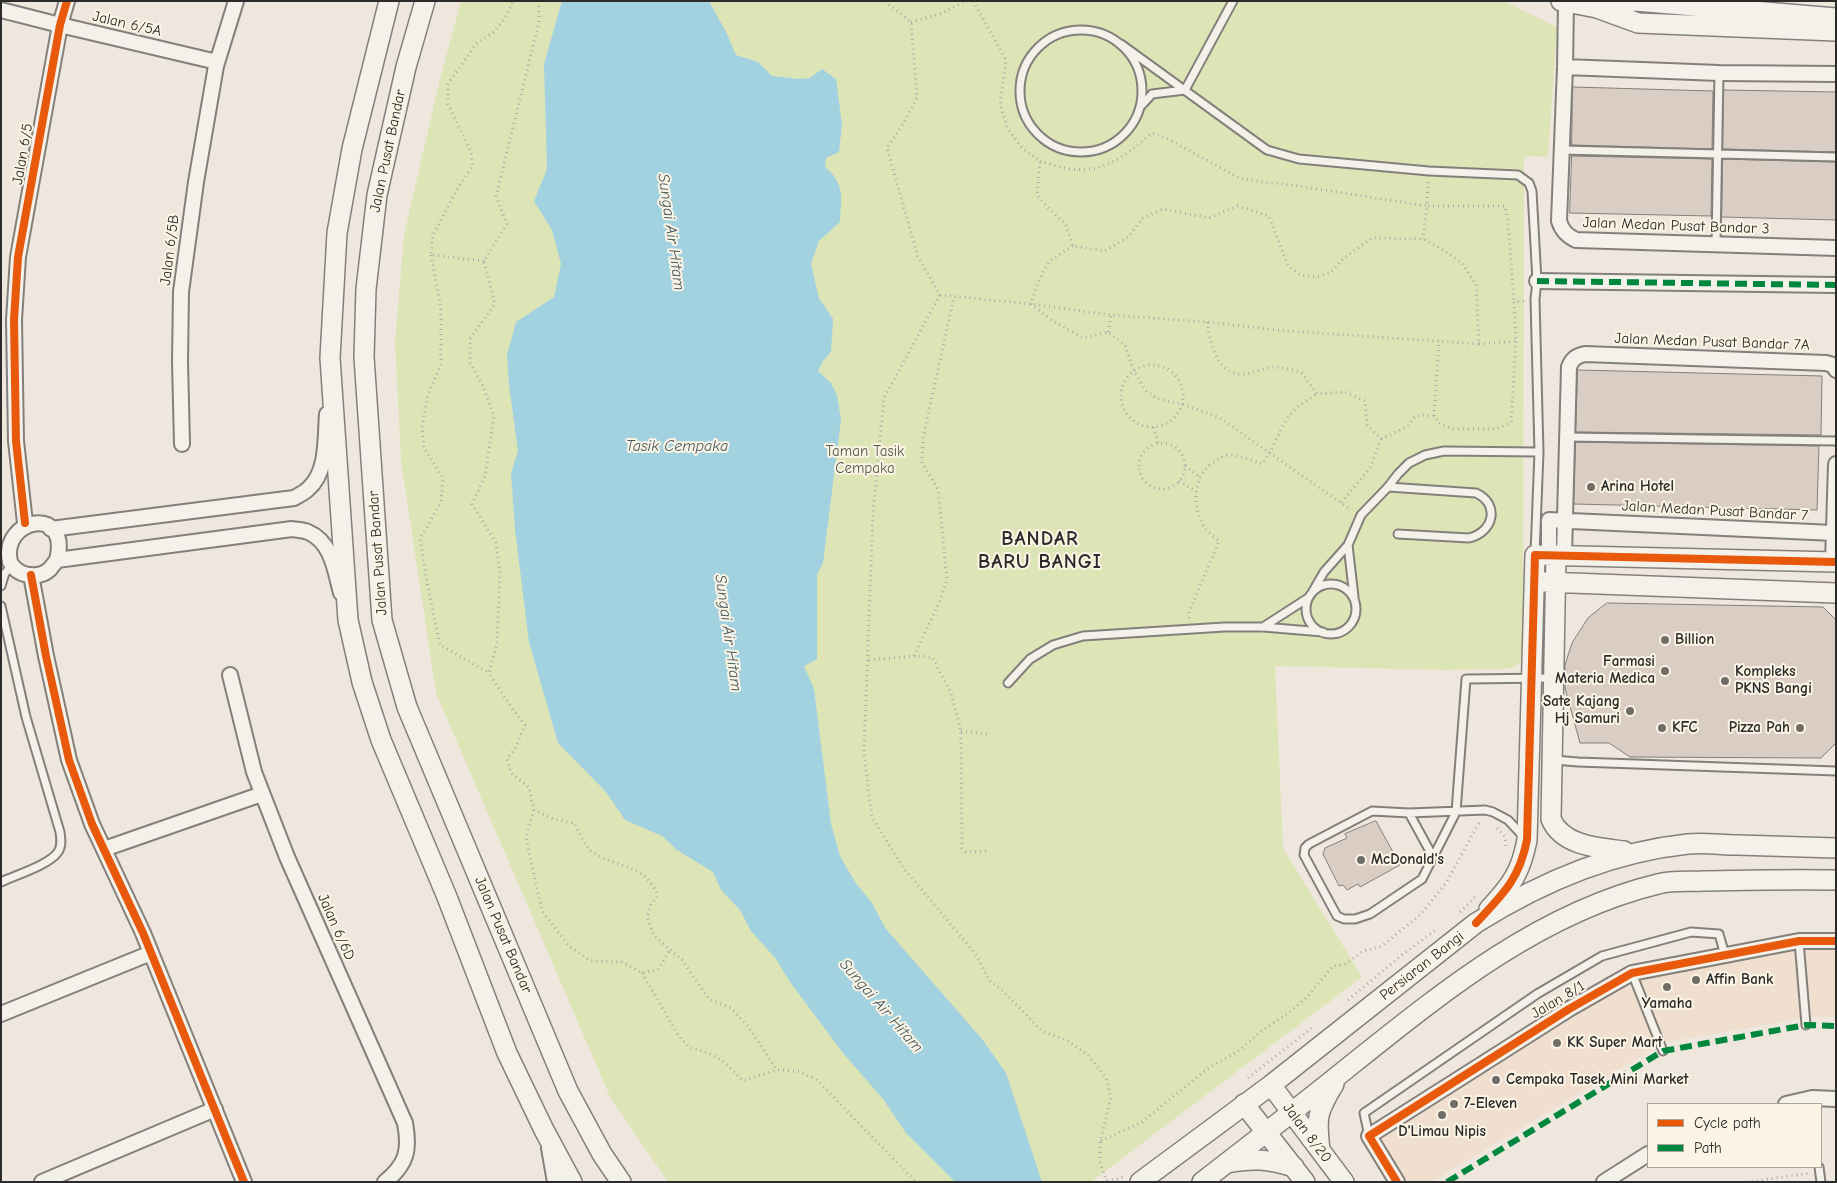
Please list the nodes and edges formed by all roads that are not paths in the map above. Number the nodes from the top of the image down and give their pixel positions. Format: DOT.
graph roads {
  1 [pos="68,1"];
  2 [pos="236,1"];
  3 [pos="389,1"];
  4 [pos="425,1"];
  5 [pos="1233,1"];
  6 [pos="1563,2"];
  7 [pos="1599,5"];
  8 [pos="1,10"];
  9 [pos="1836,18"];
  10 [pos="60,25"];
  11 [pos="1836,31"];
  12 [pos="1121,44"];
  13 [pos="217,62"];
  14 [pos="1565,67"];
  15 [pos="1719,73"];
  16 [pos="1836,74"];
  17 [pos="1186,90"];
  18 [pos="1140,107"];
  19 [pos="1562,150"];
  20 [pos="1718,154"];
  21 [pos="1836,157"];
  22 [pos="1716,244"];
  23 [pos="1836,248"];
  24 [pos="1537,281"];
  25 [pos="1836,285"];
  26 [pos="330,358"];
  27 [pos="1836,370"];
  28 [pos="1567,437"];
  29 [pos="1836,441"];
  30 [pos="182,444"];
  31 [pos="1539,452"];
  32 [pos="1836,464"];
  33 [pos="1388,487"];
  34 [pos="1565,520"];
  35 [pos="25,523"];
  36 [pos="51,529"];
  37 [pos="1834,533"];
  38 [pos="1398,534"];
  39 [pos="1348,545"];
  40 [pos="1551,555"];
  41 [pos="57,560"];
  42 [pos="1834,562"];
  43 [pos="12,566"];
  44 [pos="31,575"];
  45 [pos="1534,581"];
  46 [pos="1556,582"];
  47 [pos="1,586"];
  48 [pos="1313,591"];
  49 [pos="1836,593"];
  50 [pos="1308,598"];
  51 [pos="1354,598"];
  52 [pos="1,606"];
  53 [pos="348,620"];
  54 [pos="1263,627"];
  55 [pos="1323,632"];
  56 [pos="230,675"];
  57 [pos="1530,677"];
  58 [pos="1554,678"];
  59 [pos="1008,684"];
  60 [pos="1552,760"];
  61 [pos="1836,771"];
  62 [pos="262,794"];
  63 [pos="1456,812"];
  64 [pos="1410,813"];
  65 [pos="1551,819"];
  66 [pos="1528,821"];
  67 [pos="1527,840"];
  68 [pos="1830,845"];
  69 [pos="104,850"];
  70 [pos="1632,852"];
  71 [pos="1433,857"];
  72 [pos="1836,880"];
  73 [pos="1,882"];
  74 [pos="1476,923"];
  75 [pos="1799,940"];
  76 [pos="1836,942"];
  77 [pos="151,953"];
  78 [pos="1725,955"];
  79 [pos="1632,973"];
  80 [pos="1,1014"];
  81 [pos="1806,1025"];
  82 [pos="1663,1051"];
  83 [pos="1340,1074"];
  84 [pos="1270,1085"];
  85 [pos="1836,1099"];
  86 [pos="1813,1101"];
  87 [pos="1795,1103"];
  88 [pos="1244,1104"];
  89 [pos="214,1109"];
  90 [pos="1292,1113"];
  91 [pos="544,1130"];
  92 [pos="1266,1132"];
  93 [pos="1369,1136"];
  94 [pos="1320,1152"];
  95 [pos="1647,1155"];
  96 [pos="1226,1164"];
  97 [pos="1820,1169"];
  98 [pos="1299,1174"];
  99 [pos="1135,1177"];
  100 [pos="42,1182"];
  101 [pos="244,1182"];
  102 [pos="385,1182"];
  103 [pos="555,1182"];
  104 [pos="572,1182"];
  105 [pos="621,1182"];
  106 [pos="1202,1182"];
  107 [pos="1344,1182"];
  108 [pos="1397,1182"];
  109 [pos="1604,1182"];
  110 [pos="1821,1182"];
  1 -- 10 [label="street, Jalan 6/5"];
  2 -- 13 [label="street, Jalan 6/5B"];
  3 -- 26 [label="main road"];
  4 -- 105 [label="main road, Jalan Pusat Bandar"];
  5 -- 17 [label="lane"];
  6 -- 7 [label="main road"];
  6 -- 14 [label="street, Jalan Medan Pusat Bandar 3"];
  7 -- 9 [label="main road"];
  7 -- 11 [label="main road"];
  8 -- 10 [label="street, Jalan 6/5A"];
  10 -- 13 [label="street, Jalan 6/5A"];
  10 -- 35 [label="street, Jalan 6/5"];
  12 -- 17 [label="lane"];
  12 -- 18 [label="lane"];
  12 -- 18 [label="lane"];
  13 -- 30 [label="street, Jalan 6/5B"];
  14 -- 15 [label="street"];
  14 -- 19 [label="street, Jalan Medan Pusat Bandar 3"];
  15 -- 16 [label="street"];
  15 -- 20 [label="lane"];
  17 -- 18 [label="lane"];
  17 -- 24 [label="lane"];
  19 -- 20 [label="lane"];
  19 -- 22 [label="street, Jalan Medan Pusat Bandar 3"];
  20 -- 21 [label="lane"];
  20 -- 22 [label="lane"];
  22 -- 23 [label="street, Jalan Medan Pusat Bandar 3"];
  24 -- 25 [label="street"];
  24 -- 31 [label="lane"];
  26 -- 36 [label="street"];
  26 -- 53 [label="main road"];
  27 -- 28 [label="street, Jalan Medan Pusat Bandar 7A"];
  28 -- 29 [label="lane"];
  28 -- 34 [label="street"];
  31 -- 33 [label="lane"];
  31 -- 40 [label="lane"];
  32 -- 37 [label="street"];
  33 -- 38 [label="lane"];
  33 -- 39 [label="lane"];
  34 -- 37 [label="street, Jalan Medan Pusat Bandar 7"];
  34 -- 40 [label="street"];
  35 -- 36 [label="street"];
  35 -- 43 [label="street"];
  36 -- 41 [label="street"];
  37 -- 42 [label="street"];
  39 -- 48 [label="lane"];
  39 -- 51 [label="lane"];
  40 -- 42 [label="main road"];
  40 -- 45 [label="main road"];
  40 -- 46 [label="main road"];
  41 -- 44 [label="street"];
  41 -- 53 [label="street"];
  43 -- 44 [label="street"];
  43 -- 47 [label="lane"];
  44 -- 69 [label="street"];
  45 -- 46 [label="main road"];
  45 -- 57 [label="main road"];
  46 -- 49 [label="main road"];
  46 -- 58 [label="main road"];
  48 -- 50 [label="lane"];
  48 -- 51 [label="lane"];
  50 -- 54 [label="lane"];
  50 -- 55 [label="lane"];
  51 -- 55 [label="lane"];
  52 -- 73 [label="lane"];
  53 -- 91 [label="main road"];
  54 -- 55 [label="lane"];
  54 -- 59 [label="lane"];
  56 -- 62 [label="street, Jalan 6/6D"];
  57 -- 58 [label="lane"];
  57 -- 63 [label="lane"];
  57 -- 66 [label="main road"];
  58 -- 60 [label="main road"];
  60 -- 61 [label="lane"];
  60 -- 65 [label="main road"];
  62 -- 69 [label="street"];
  62 -- 102 [label="street, Jalan 6/6D"];
  63 -- 64 [label="lane"];
  63 -- 67 [label="lane"];
  63 -- 71 [label="lane"];
  64 -- 71 [label="lane"];
  64 -- 71 [label="lane"];
  65 -- 66 [label="street"];
  65 -- 70 [label="main road"];
  66 -- 67 [label="main road"];
  67 -- 74 [label="main road"];
  68 -- 70 [label="main road, Persiaran Bangi"];
  69 -- 77 [label="street"];
  70 -- 74 [label="main road, Persiaran Bangi"];
  72 -- 83 [label="main road"];
  74 -- 84 [label="main road, Persiaran Bangi"];
  75 -- 76 [label="street, Jalan 8/1"];
  75 -- 78 [label="street, Jalan 8/1"];
  75 -- 81 [label="lane"];
  77 -- 80 [label="street"];
  77 -- 89 [label="street"];
  78 -- 79 [label="street, Jalan 8/1"];
  78 -- 93 [label="lane"];
  79 -- 82 [label="lane"];
  79 -- 93 [label="street, Jalan 8/1"];
  83 -- 90 [label="main road"];
  83 -- 94 [label="main road"];
  84 -- 88 [label="main road, Persiaran Bangi"];
  84 -- 90 [label="main road, Jalan 8/20"];
  85 -- 86 [label="street"];
  86 -- 87 [label="street"];
  88 -- 92 [label="main road, Jalan 8/20"];
  88 -- 99 [label="main road, Persiaran Bangi"];
  89 -- 100 [label="street"];
  89 -- 101 [label="street"];
  90 -- 92 [label="main road"];
  90 -- 94 [label="main road, Jalan 8/20"];
  91 -- 103 [label="street"];
  91 -- 104 [label="main road"];
  92 -- 96 [label="main road"];
  92 -- 98 [label="main road, Jalan 8/20"];
  93 -- 108 [label="street"];
  94 -- 107 [label="main road, Jalan 8/20"];
  95 -- 109 [label="street"];
  96 -- 98 [label="main road"];
  96 -- 106 [label="main road"];
  97 -- 110 [label="lane"];
}
